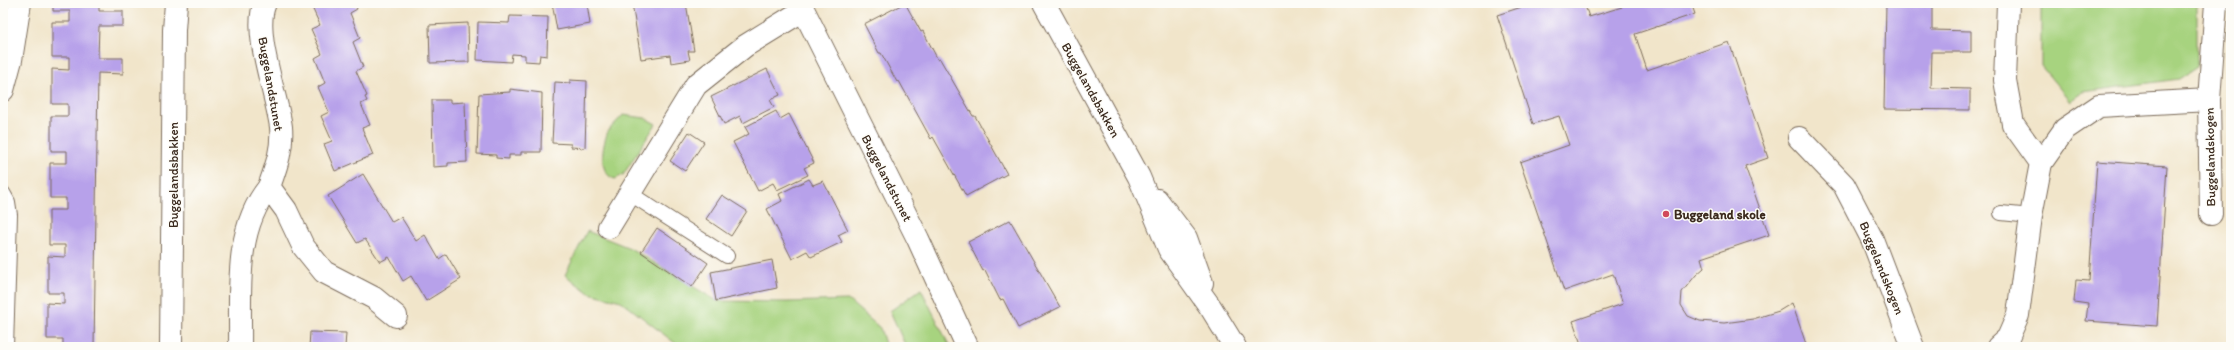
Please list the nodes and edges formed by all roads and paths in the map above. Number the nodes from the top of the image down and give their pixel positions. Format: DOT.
graph roads {
  1 [pos="20,3"];
  2 [pos="176,3"];
  3 [pos="265,3"];
  4 [pos="1044,3"];
  5 [pos="2008,3"];
  6 [pos="2216,3"];
  7 [pos="801,7"];
  8 [pos="3,90"];
  9 [pos="2209,100"];
  10 [pos="1799,138"];
  11 [pos="2041,162"];
  12 [pos="269,187"];
  13 [pos="3,193"];
  14 [pos="630,194"];
  15 [pos="2001,213"];
  16 [pos="2212,214"];
  17 [pos="2031,216"];
  18 [pos="609,227"];
  19 [pos="726,256"];
  20 [pos="396,316"];
  21 [pos="967,346"];
  22 [pos="6,347"];
  23 [pos="171,347"];
  24 [pos="240,347"];
  25 [pos="1235,347"];
  26 [pos="1913,347"];
  27 [pos="1998,347"];
  1 -- 8 [label="street"];
  2 -- 23 [label="street, Buggelandsbakken"];
  3 -- 12 [label="street, Buggelandstunet"];
  4 -- 25 [label="street, Buggelandsbakken"];
  5 -- 11 [label="street"];
  6 -- 9 [label="street, Buggelandskogen"];
  7 -- 14 [label="street, Buggelandstunet"];
  7 -- 21 [label="street, Buggelandstunet"];
  9 -- 11 [label="street, Buggelandskogen"];
  9 -- 16 [label="street, Buggelandskogen"];
  10 -- 26 [label="street, Buggelandskogen"];
  11 -- 17 [label="street, Buggelandskogen"];
  12 -- 20 [label="street"];
  12 -- 24 [label="street, Buggelandstunet"];
  13 -- 22 [label="lane"];
  14 -- 18 [label="street, Buggelandstunet"];
  14 -- 19 [label="lane"];
  15 -- 17 [label="lane"];
  17 -- 27 [label="street, Buggelandskogen"];
}
